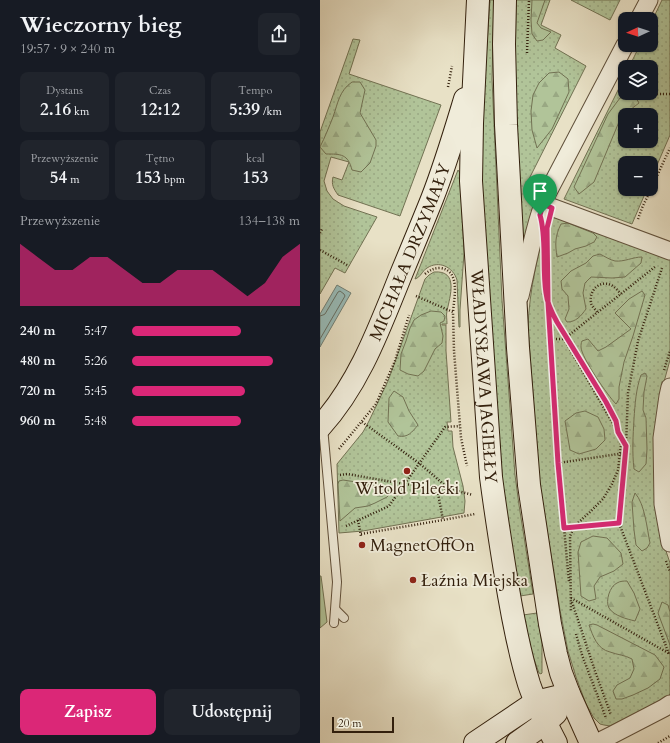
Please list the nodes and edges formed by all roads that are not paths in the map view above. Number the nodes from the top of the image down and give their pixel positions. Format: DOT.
graph roads {
  1 [pos="478,0"];
  2 [pos="505,0"];
  3 [pos="649,0"];
  4 [pos="643,12"];
  5 [pos="621,52"];
  6 [pos="475,65"];
  7 [pos="543,204"];
  8 [pos="668,253"];
  9 [pos="516,316"];
  10 [pos="670,387"];
  11 [pos="322,425"];
  12 [pos="670,543"];
  13 [pos="336,610"];
  14 [pos="344,618"];
  15 [pos="334,623"];
  16 [pos="570,696"];
  17 [pos="536,702"];
  18 [pos="670,704"];
  19 [pos="545,723"];
  20 [pos="476,743"];
  21 [pos="517,743"];
  22 [pos="556,743"];
  23 [pos="591,743"];
  24 [pos="596,743"];
  1 -- 6 [label="main road, WŁADYSŁAWA JAGIEŁŁY"];
  2 -- 9 [label="main road, WŁADYSŁAWA JAGIEŁŁY"];
  3 -- 4 [label="street"];
  5 -- 7 [label="street"];
  6 -- 11 [label="main road, MICHAŁA DRZYMAŁY"];
  6 -- 17 [label="main road, WŁADYSŁAWA JAGIEŁŁY"];
  7 -- 8 [label="street"];
  7 -- 9 [label="street"];
  9 -- 16 [label="main road, WŁADYSŁAWA JAGIEŁŁY"];
  10 -- 12 [label="street"];
  11 -- 13 [label="lane"];
  13 -- 14 [label="lane"];
  13 -- 15 [label="lane"];
  16 -- 17 [label="main road"];
  16 -- 19 [label="main road"];
  16 -- 23 [label="main road, WŁADYSŁAWA JAGIEŁŁY"];
  17 -- 19 [label="main road, WŁADYSŁAWA JAGIEŁŁY"];
  17 -- 20 [label="main road"];
  18 -- 24 [label="street"];
  19 -- 21 [label="main road"];
  19 -- 22 [label="main road, WŁADYSŁAWA JAGIEŁŁY"];
}
